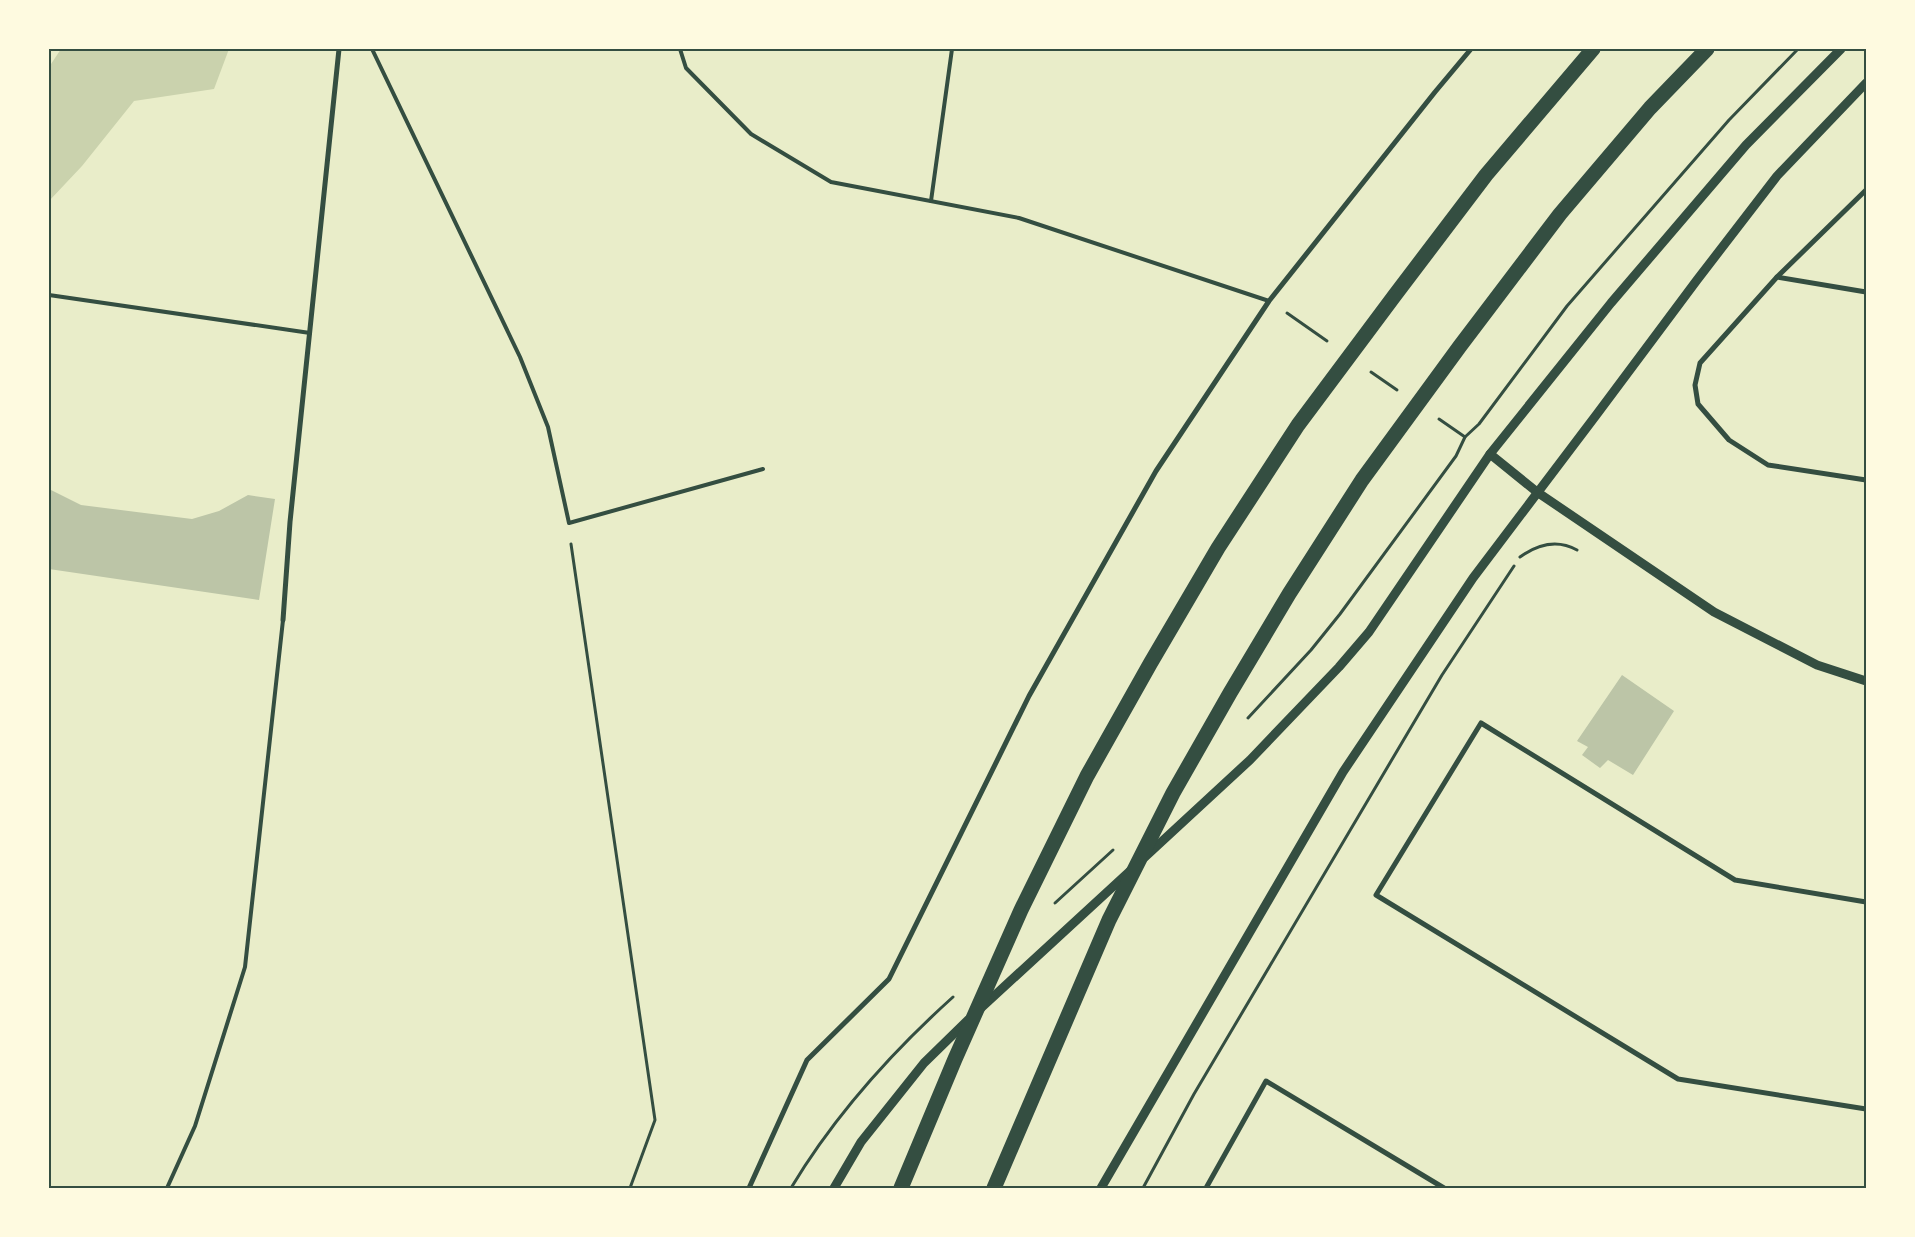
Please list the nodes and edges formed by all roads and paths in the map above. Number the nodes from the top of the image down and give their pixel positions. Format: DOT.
graph roads {
  1 [pos="339,49"];
  2 [pos="372,49"];
  3 [pos="680,49"];
  4 [pos="952,49"];
  5 [pos="1471,49"];
  6 [pos="1593,49"];
  7 [pos="1707,49"];
  8 [pos="1841,49"];
  9 [pos="1866,83"];
  10 [pos="1866,190"];
  11 [pos="931,201"];
  12 [pos="1777,277"];
  13 [pos="1866,292"];
  14 [pos="49,295"];
  15 [pos="1269,301"];
  16 [pos="1281,309"];
  17 [pos="310,333"];
  18 [pos="1329,342"];
  19 [pos="1369,370"];
  20 [pos="1401,393"];
  21 [pos="1433,415"];
  22 [pos="1465,437"];
  23 [pos="1490,454"];
  24 [pos="763,469"];
  25 [pos="1866,480"];
  26 [pos="1537,492"];
  27 [pos="568,523"];
  28 [pos="283,620"];
  29 [pos="1311,650"];
  30 [pos="1866,681"];
  31 [pos="1245,721"];
  32 [pos="1114,849"];
  33 [pos="1866,902"];
  34 [pos="1050,908"];
  35 [pos="957,993"];
  36 [pos="1866,1110"];
  37 [pos="166,1188"];
  38 [pos="630,1188"];
  39 [pos="749,1188"];
  40 [pos="791,1188"];
  41 [pos="834,1188"];
  42 [pos="901,1188"];
  43 [pos="994,1188"];
  44 [pos="1101,1188"];
  45 [pos="1206,1188"];
  46 [pos="1444,1188"];
  1 -- 17 [label="street"];
  2 -- 27 [label="lane"];
  3 -- 11 [label="lane"];
  4 -- 11 [label="lane"];
  5 -- 15 [label="street"];
  6 -- 42 [label="highway"];
  7 -- 43 [label="highway"];
  8 -- 23 [label="street"];
  9 -- 26 [label="street"];
  10 -- 12 [label="street"];
  11 -- 15 [label="lane"];
  12 -- 13 [label="street"];
  12 -- 25 [label="street"];
  14 -- 17 [label="lane"];
  15 -- 39 [label="street"];
  16 -- 18 [label="path"];
  17 -- 28 [label="street"];
  19 -- 20 [label="path"];
  21 -- 22 [label="path"];
  23 -- 26 [label="street"];
  23 -- 41 [label="street"];
  24 -- 27 [label="lane"];
  26 -- 30 [label="street"];
  26 -- 44 [label="street"];
  27 -- 38 [label="path"];
  28 -- 37 [label="lane"];
  29 -- 31 [label="path"];
  32 -- 34 [label="path"];
  33 -- 36 [label="street"];
  35 -- 40 [label="path"];
  45 -- 46 [label="street"];
}
